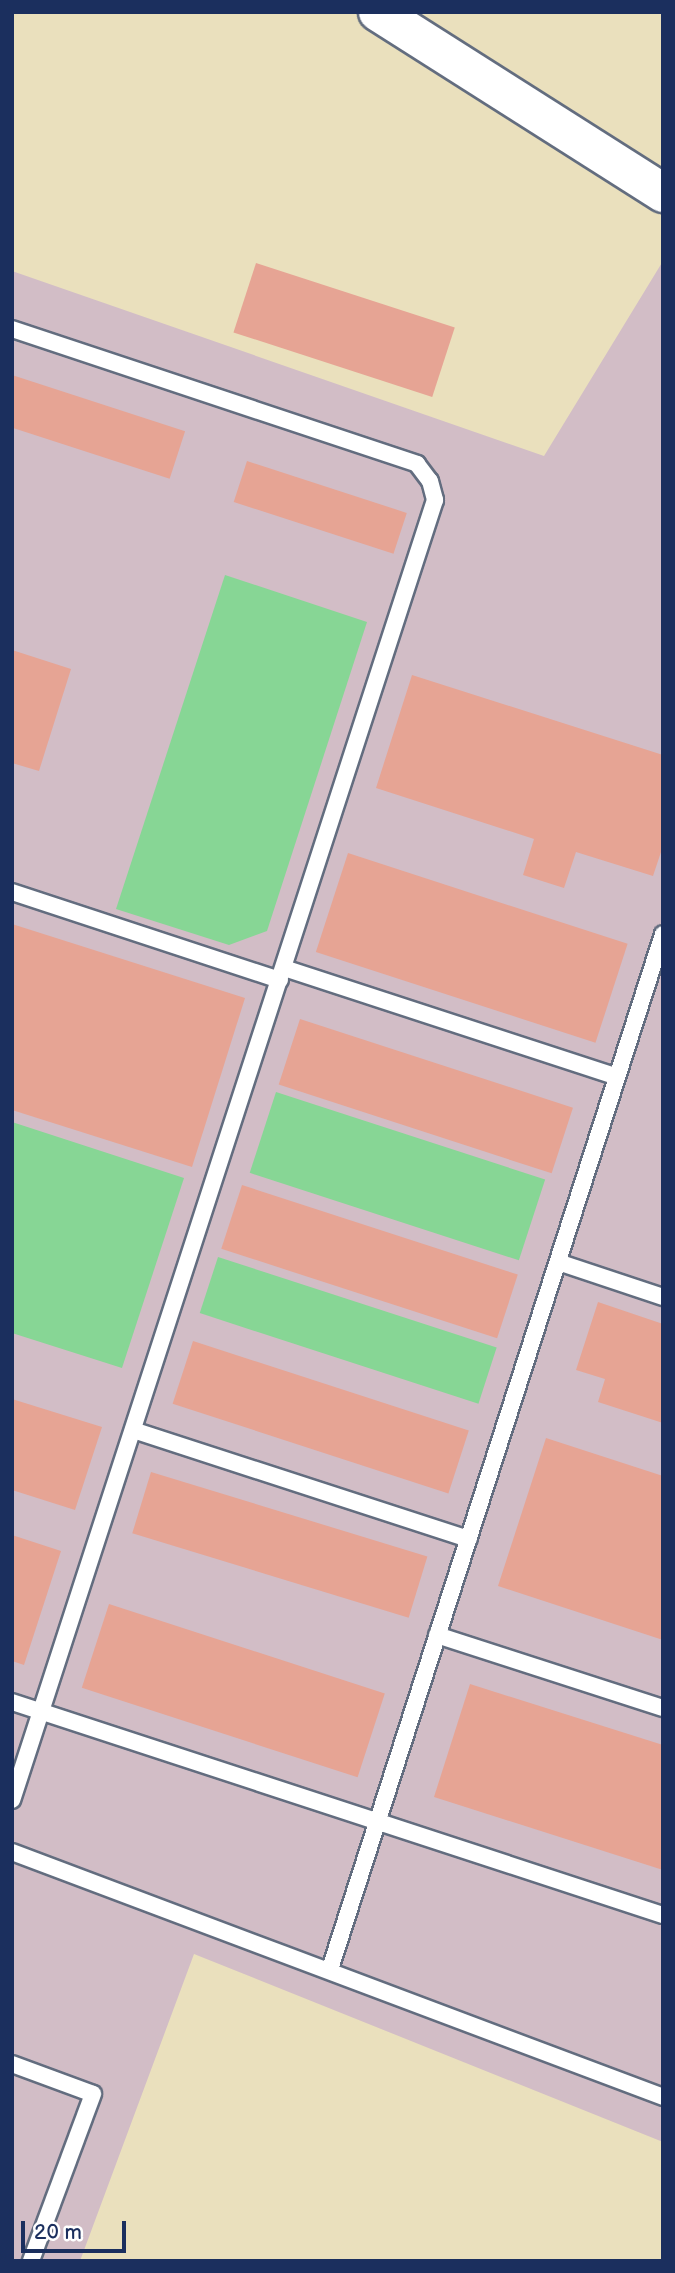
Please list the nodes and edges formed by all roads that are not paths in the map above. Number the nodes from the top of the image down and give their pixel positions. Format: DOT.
graph roads {
  1 [pos="378,12"];
  2 [pos="663,193"];
  3 [pos="12,329"];
  4 [pos="12,892"];
  5 [pos="663,934"];
  6 [pos="282,974"];
  7 [pos="617,1077"];
  8 [pos="558,1262"];
  9 [pos="663,1297"];
  10 [pos="133,1430"];
  11 [pos="469,1539"];
  12 [pos="438,1635"];
  13 [pos="12,1702"];
  14 [pos="663,1708"];
  15 [pos="41,1712"];
  16 [pos="12,1800"];
  17 [pos="378,1822"];
  18 [pos="12,1852"];
  19 [pos="663,1915"];
  20 [pos="330,1969"];
  21 [pos="12,2064"];
  22 [pos="663,2097"];
  23 [pos="31,2261"];
  1 -- 2 [label="street"];
  3 -- 6 [label="lane"];
  4 -- 6 [label="lane"];
  5 -- 7 [label="lane"];
  6 -- 7 [label="lane"];
  6 -- 10 [label="lane"];
  7 -- 8 [label="lane"];
  8 -- 9 [label="lane"];
  8 -- 11 [label="lane"];
  10 -- 11 [label="lane"];
  10 -- 15 [label="lane"];
  11 -- 12 [label="lane"];
  12 -- 14 [label="lane"];
  12 -- 17 [label="lane"];
  13 -- 15 [label="lane"];
  15 -- 16 [label="lane"];
  15 -- 17 [label="lane"];
  17 -- 19 [label="lane"];
  17 -- 20 [label="lane"];
  18 -- 20 [label="lane"];
  20 -- 22 [label="lane"];
  21 -- 23 [label="lane"];
}
